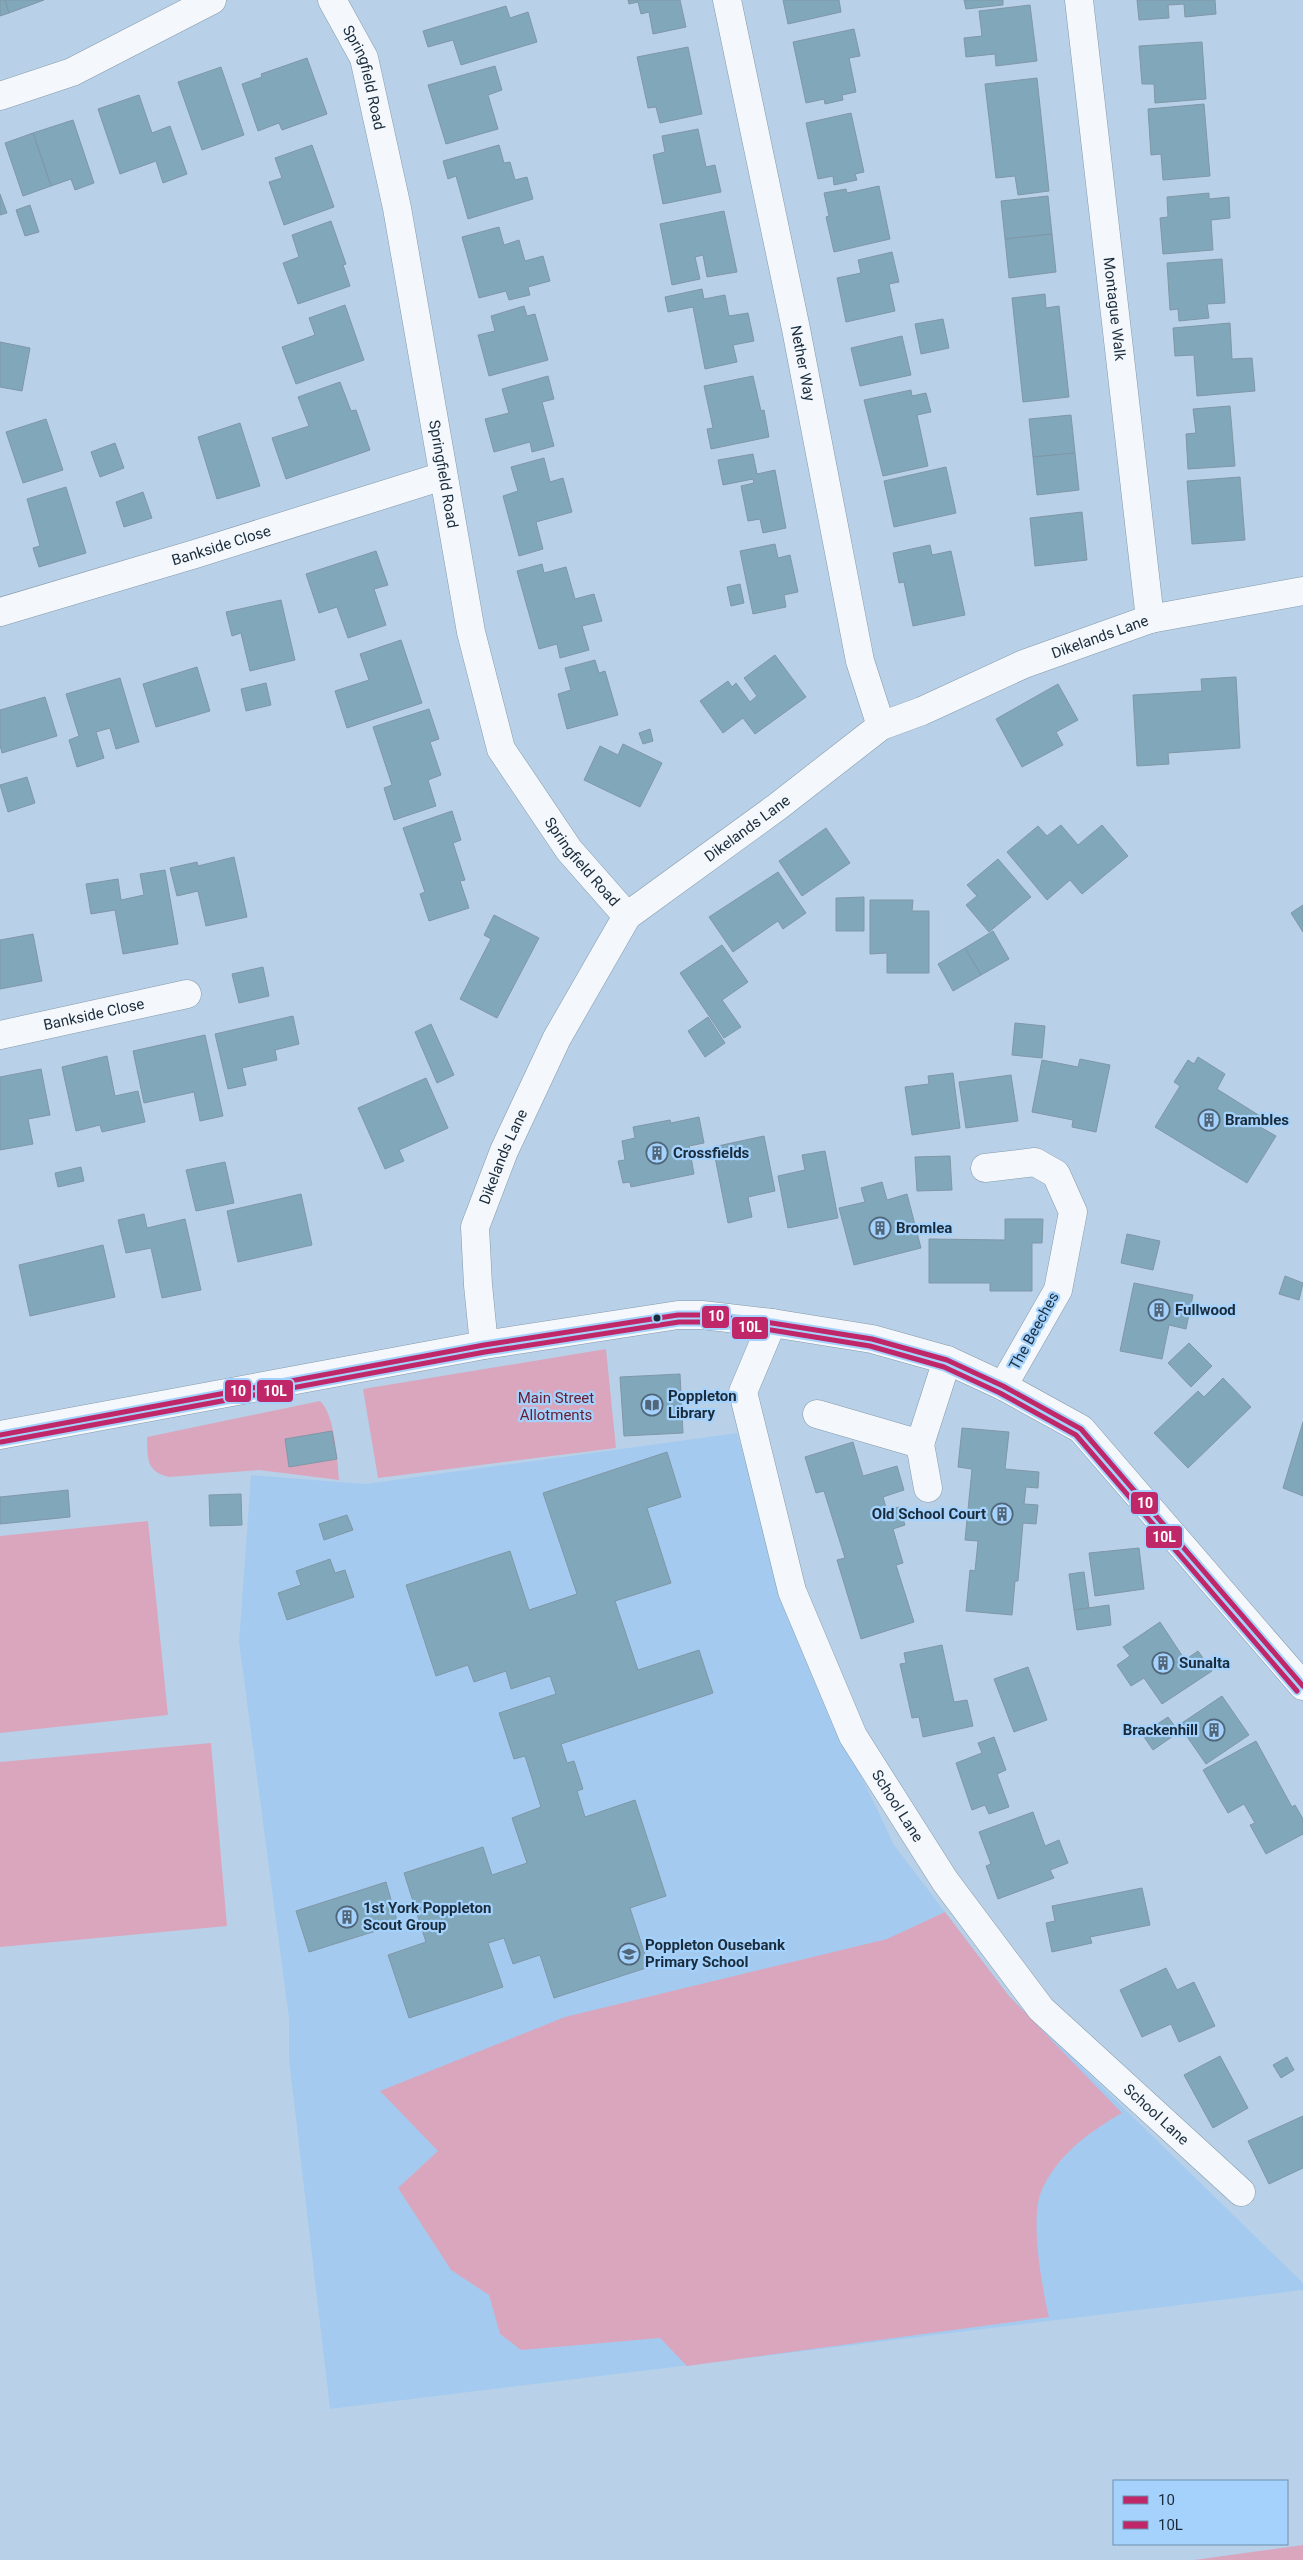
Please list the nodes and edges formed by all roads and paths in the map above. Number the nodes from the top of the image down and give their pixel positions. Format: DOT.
graph roads {
  1 [pos="212,0"];
  2 [pos="332,0"];
  3 [pos="727,0"];
  4 [pos="1080,0"];
  5 [pos="0,96"];
  6 [pos="443,476"];
  7 [pos="1303,591"];
  8 [pos="0,612"];
  9 [pos="1150,620"];
  10 [pos="881,726"];
  11 [pos="627,916"];
  12 [pos="187,994"];
  13 [pos="0,1035"];
  14 [pos="985,1168"];
  15 [pos="772,1323"];
  16 [pos="484,1345"];
  17 [pos="947,1360"];
  18 [pos="1003,1386"];
  19 [pos="817,1414"];
  20 [pos="0,1435"];
  21 [pos="920,1444"];
  22 [pos="928,1488"];
  23 [pos="1303,1686"];
  24 [pos="1241,2192"];
  1 -- 5 [label="street"];
  2 -- 6 [label="street, Springfield Road"];
  3 -- 10 [label="street, Nether Way"];
  4 -- 9 [label="street, Montague Walk"];
  6 -- 8 [label="street, Bankside Close"];
  6 -- 11 [label="street, Springfield Road"];
  7 -- 9 [label="street, Dikelands Lane"];
  9 -- 10 [label="street, Dikelands Lane"];
  10 -- 11 [label="street, Dikelands Lane"];
  11 -- 16 [label="street, Dikelands Lane"];
  12 -- 13 [label="street, Bankside Close"];
  14 -- 18 [label="street, The Beeches"];
  15 -- 16 [label="street"];
  15 -- 17 [label="street"];
  15 -- 24 [label="street, School Lane"];
  16 -- 20 [label="street"];
  17 -- 18 [label="street"];
  17 -- 21 [label="street"];
  18 -- 23 [label="street"];
  19 -- 21 [label="street"];
  21 -- 22 [label="street"];
}
